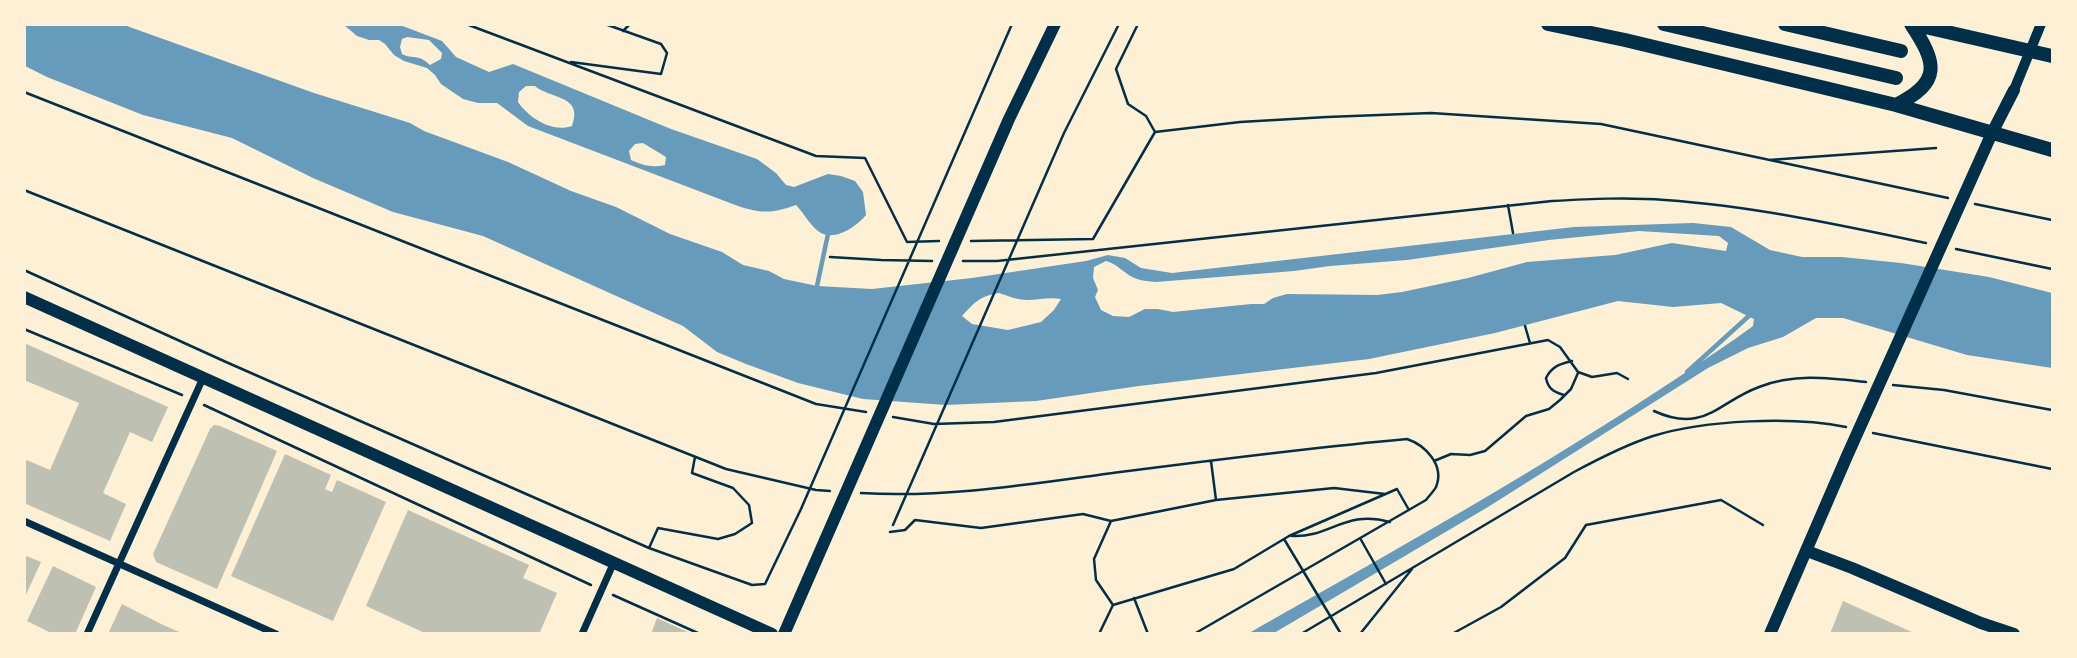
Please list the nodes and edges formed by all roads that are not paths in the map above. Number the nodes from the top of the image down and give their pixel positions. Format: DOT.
graph roads {
  1 [pos="1055,24"];
  2 [pos="1548,24"];
  3 [pos="1664,24"];
  4 [pos="1785,24"];
  5 [pos="1912,24"];
  6 [pos="2041,24"];
  7 [pos="1901,51"];
  8 [pos="2029,51"];
  9 [pos="2053,56"];
  10 [pos="1896,78"];
  11 [pos="2014,90"];
  12 [pos="1896,105"];
  13 [pos="1992,133"];
  14 [pos="2053,150"];
  15 [pos="24,297"];
  16 [pos="203,378"];
  17 [pos="24,521"];
  18 [pos="1807,551"];
  19 [pos="614,562"];
  20 [pos="119,564"];
  21 [pos="87,634"];
  22 [pos="276,634"];
  23 [pos="582,634"];
  24 [pos="772,634"];
  25 [pos="784,634"];
  26 [pos="1770,634"];
  27 [pos="2014,634"];
  1 -- 25 [label="main road"];
  2 -- 12 [label="highway"];
  3 -- 10 [label="highway"];
  4 -- 7 [label="highway"];
  5 -- 8 [label="highway"];
  5 -- 12 [label="highway"];
  6 -- 8 [label="street"];
  8 -- 9 [label="highway"];
  8 -- 11 [label="street"];
  11 -- 13 [label="main road"];
  12 -- 13 [label="highway"];
  13 -- 14 [label="highway"];
  13 -- 18 [label="main road"];
  15 -- 16 [label="main road"];
  16 -- 19 [label="main road"];
  16 -- 20 [label="street"];
  17 -- 20 [label="street"];
  18 -- 26 [label="main road"];
  18 -- 27 [label="main road"];
  19 -- 23 [label="street"];
  19 -- 24 [label="main road"];
  20 -- 21 [label="street"];
  20 -- 22 [label="street"];
}
